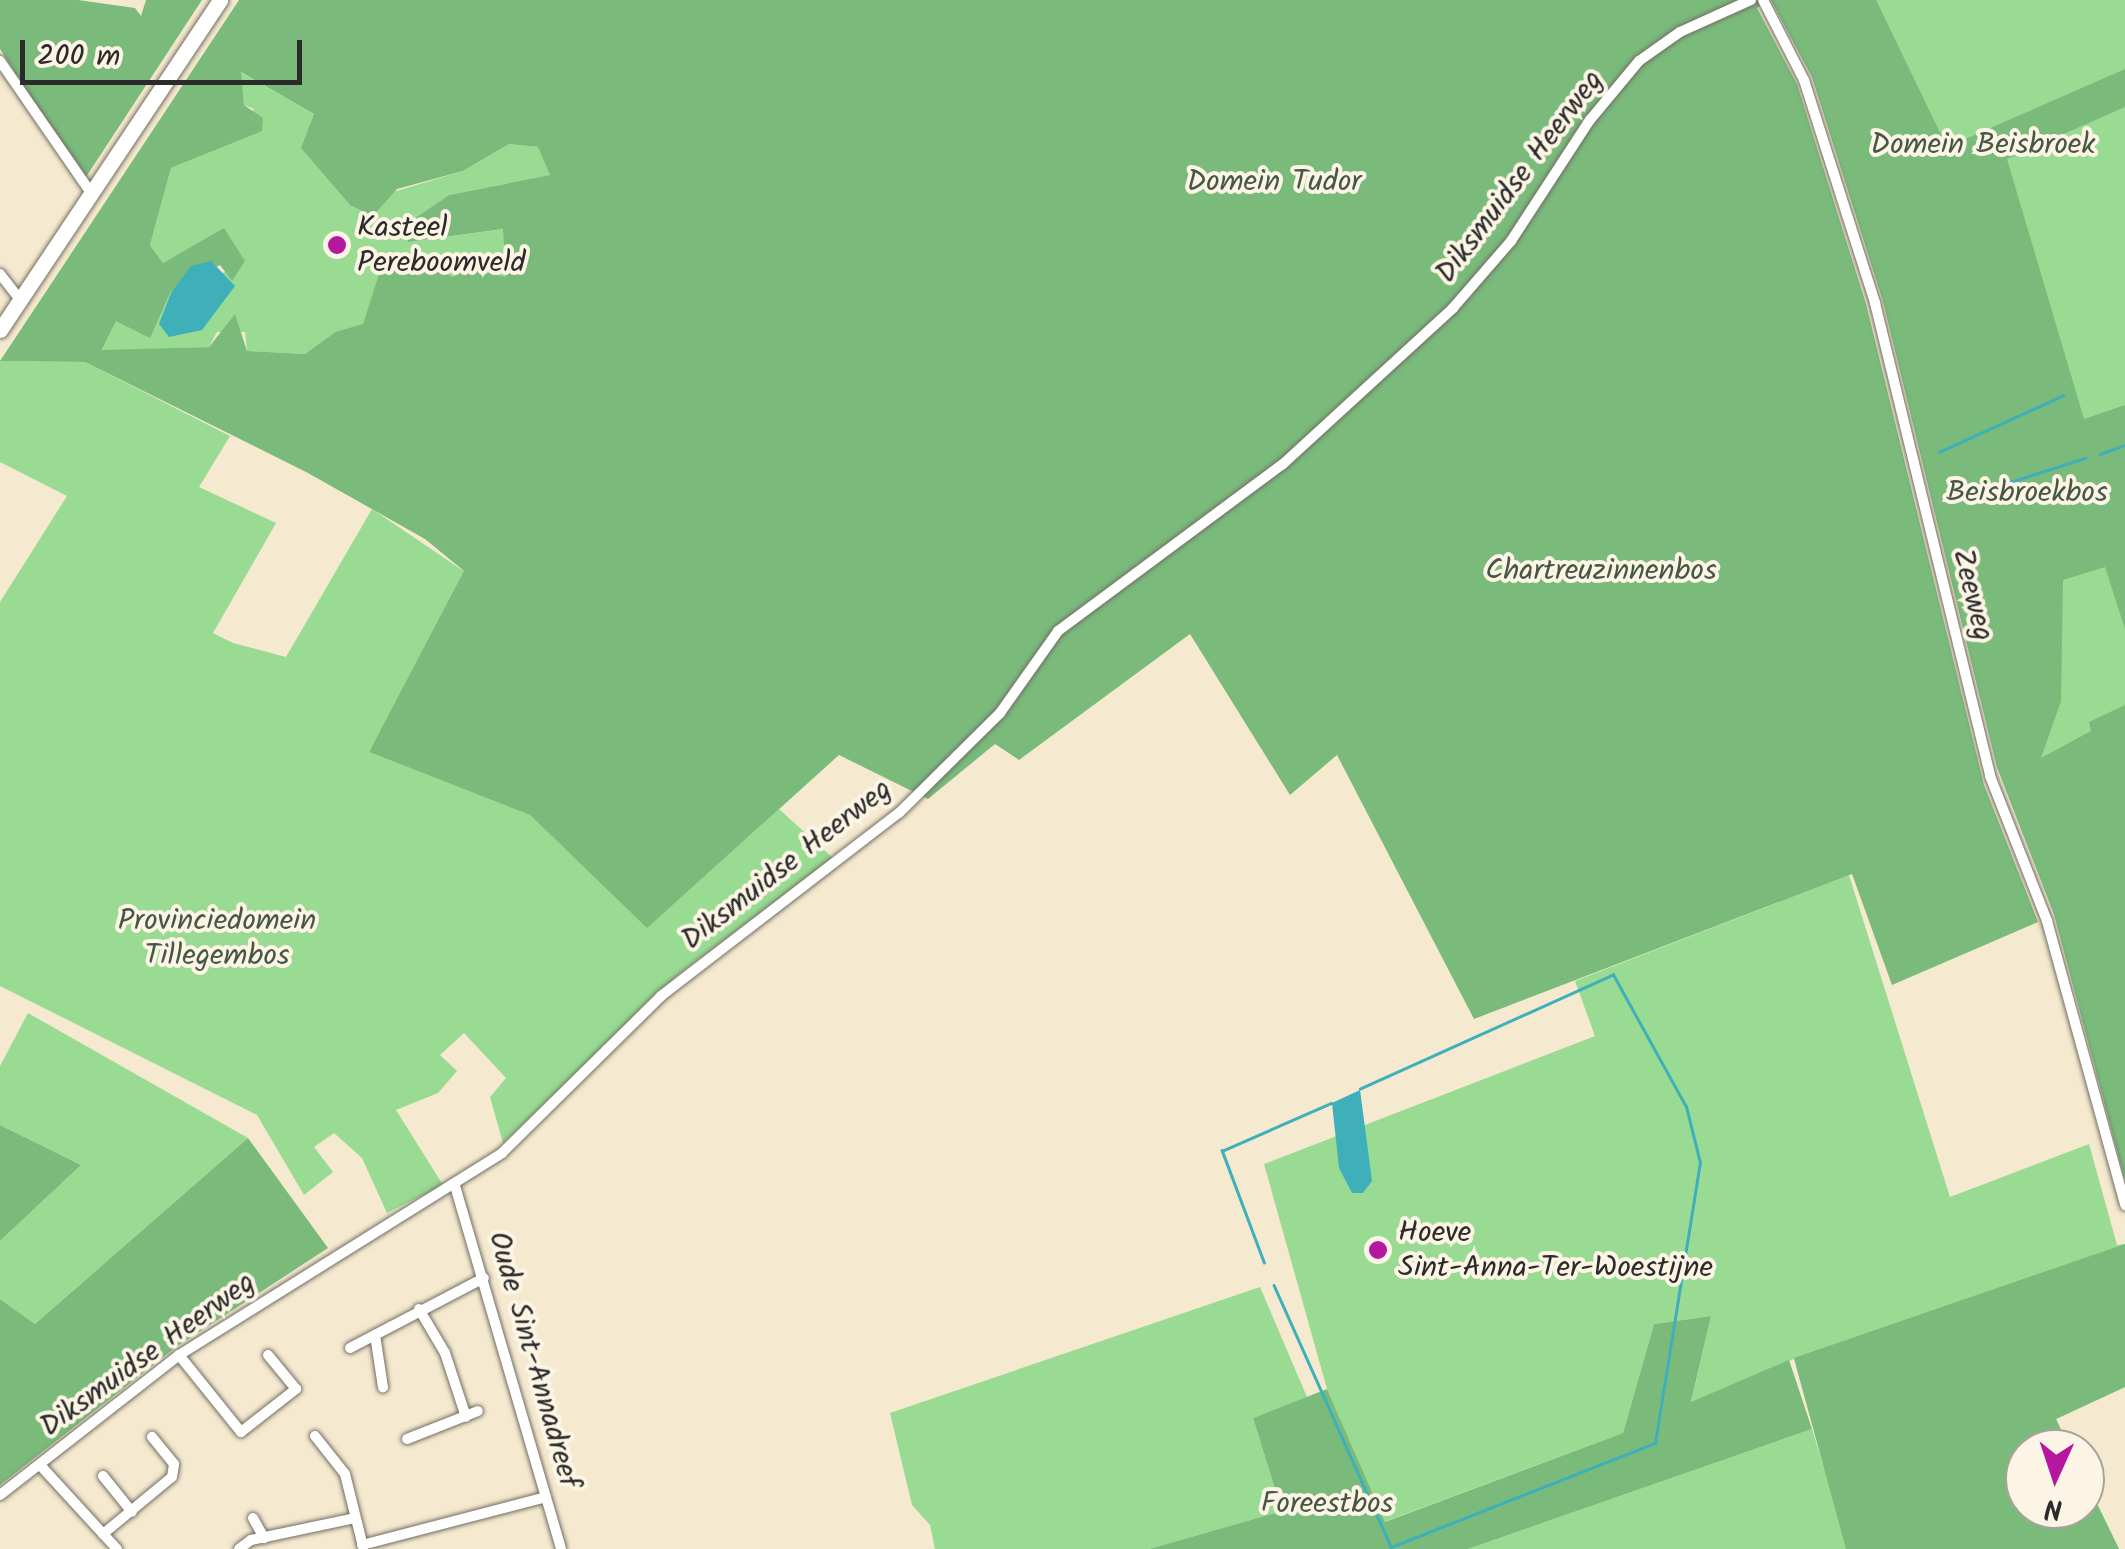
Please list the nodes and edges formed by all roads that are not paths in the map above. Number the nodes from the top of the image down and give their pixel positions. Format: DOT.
graph roads {
  1 [pos="220,0"];
  2 [pos="1751,0"];
  3 [pos="1762,0"];
  4 [pos="0,60"];
  5 [pos="90,193"];
  6 [pos="0,274"];
  7 [pos="20,300"];
  8 [pos="0,330"];
  9 [pos="455,1186"];
  10 [pos="2125,1205"];
  11 [pos="484,1278"];
  12 [pos="419,1309"];
  13 [pos="374,1334"];
  14 [pos="350,1348"];
  15 [pos="268,1354"];
  16 [pos="179,1355"];
  17 [pos="383,1387"];
  18 [pos="478,1412"];
  19 [pos="466,1417"];
  20 [pos="315,1436"];
  21 [pos="152,1437"];
  22 [pos="407,1439"];
  23 [pos="40,1465"];
  24 [pos="103,1476"];
  25 [pos="0,1495"];
  26 [pos="546,1496"];
  27 [pos="132,1512"];
  28 [pos="253,1518"];
  29 [pos="355,1518"];
  30 [pos="103,1534"];
  31 [pos="264,1538"];
  32 [pos="362,1547"];
  33 [pos="117,1549"];
  34 [pos="239,1549"];
  35 [pos="561,1549"];
  1 -- 5 [label="main road"];
  2 -- 9 [label="street, Diksmuidse Heerweg"];
  3 -- 10 [label="street, Zeeweg"];
  4 -- 5 [label="street"];
  5 -- 7 [label="main road"];
  6 -- 7 [label="street"];
  7 -- 8 [label="main road"];
  9 -- 11 [label="street, Oude Sint-Annadreef"];
  9 -- 16 [label="street, Diksmuidse Heerweg"];
  11 -- 12 [label="street"];
  11 -- 26 [label="street, Oude Sint-Annadreef"];
  12 -- 13 [label="street"];
  12 -- 19 [label="street"];
  13 -- 14 [label="street"];
  13 -- 17 [label="street"];
  15 -- 16 [label="street"];
  16 -- 23 [label="street, Diksmuidse Heerweg"];
  18 -- 19 [label="street"];
  19 -- 22 [label="street"];
  20 -- 29 [label="street"];
  21 -- 27 [label="street"];
  23 -- 25 [label="street, Diksmuidse Heerweg"];
  23 -- 30 [label="street"];
  24 -- 27 [label="street"];
  26 -- 32 [label="street"];
  26 -- 35 [label="street, Oude Sint-Annadreef"];
  27 -- 30 [label="street"];
  28 -- 31 [label="street"];
  29 -- 31 [label="street"];
  29 -- 32 [label="street"];
  30 -- 33 [label="street"];
  31 -- 34 [label="street"];
}
